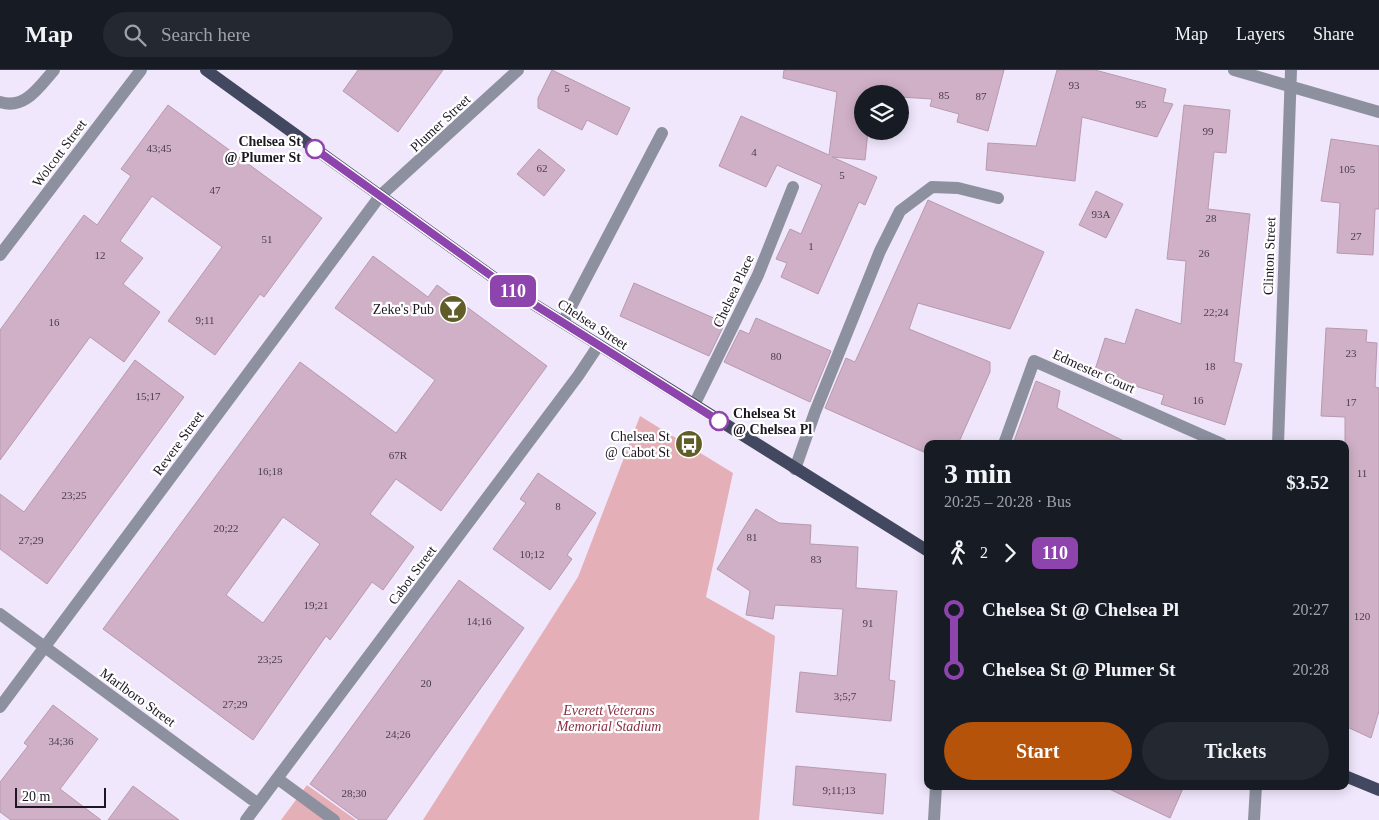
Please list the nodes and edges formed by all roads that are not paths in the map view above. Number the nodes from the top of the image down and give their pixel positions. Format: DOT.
graph roads {
  1 [pos="54,70"];
  2 [pos="141,70"];
  3 [pos="206,70"];
  4 [pos="518,70"];
  5 [pos="1234,70"];
  6 [pos="1291,70"];
  7 [pos="1290,87"];
  8 [pos="0,102"];
  9 [pos="1379,112"];
  10 [pos="662,133"];
  11 [pos="793,187"];
  12 [pos="380,196"];
  13 [pos="998,198"];
  14 [pos="0,254"];
  15 [pos="563,322"];
  16 [pos="598,346"];
  17 [pos="694,405"];
  18 [pos="1005,440"];
  19 [pos="1213,440"];
  20 [pos="1278,440"];
  21 [pos="795,469"];
  22 [pos="924,549"];
  23 [pos="0,614"];
  24 [pos="44,648"];
  25 [pos="0,708"];
  26 [pos="1349,778"];
  27 [pos="278,779"];
  28 [pos="936,790"];
  29 [pos="1256,790"];
  30 [pos="1379,790"];
  31 [pos="258,804"];
  32 [pos="246,820"];
  33 [pos="334,820"];
  34 [pos="934,820"];
  35 [pos="1254,820"];
  1 -- 8 [label="street"];
  2 -- 14 [label="street, Wolcott Street"];
  3 -- 12 [label="main road, Chelsea Street"];
  4 -- 12 [label="street, Plumer Street"];
  5 -- 7 [label="street"];
  6 -- 7 [label="street, Clinton Street"];
  7 -- 9 [label="street"];
  7 -- 20 [label="street, Clinton Street"];
  10 -- 15 [label="street"];
  11 -- 17 [label="street, Chelsea Place"];
  12 -- 15 [label="main road, Chelsea Street"];
  12 -- 24 [label="street, Revere Street"];
  13 -- 21 [label="street"];
  15 -- 16 [label="main road, Chelsea Street"];
  16 -- 17 [label="main road, Chelsea Street"];
  16 -- 27 [label="street, Cabot Street"];
  17 -- 21 [label="main road, Chelsea Street"];
  18 -- 19 [label="street, Edmester Court"];
  21 -- 22 [label="main road, Chelsea Street"];
  23 -- 24 [label="street, Marlboro Street"];
  24 -- 25 [label="street, Revere Street"];
  24 -- 31 [label="street, Marlboro Street"];
  26 -- 30 [label="main road"];
  27 -- 31 [label="street, Cabot Street"];
  27 -- 33 [label="street"];
  28 -- 34 [label="street"];
  29 -- 35 [label="street"];
  31 -- 32 [label="street, Cabot Street"];
}
